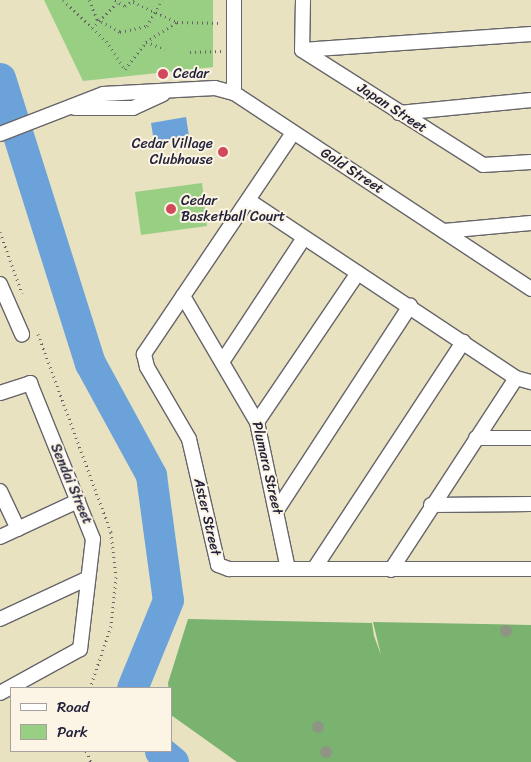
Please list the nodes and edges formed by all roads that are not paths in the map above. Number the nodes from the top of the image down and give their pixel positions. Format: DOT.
graph roads {
  1 [pos="234,0"];
  2 [pos="303,0"];
  3 [pos="531,34"];
  4 [pos="302,50"];
  5 [pos="234,94"];
  6 [pos="531,100"];
  7 [pos="399,114"];
  8 [pos="293,133"];
  9 [pos="0,134"];
  10 [pos="531,162"];
  11 [pos="248,200"];
  12 [pos="531,223"];
  13 [pos="444,231"];
  14 [pos="304,239"];
  15 [pos="358,274"];
  16 [pos="0,284"];
  17 [pos="531,289"];
  18 [pos="183,296"];
  19 [pos="410,306"];
  20 [pos="22,334"];
  21 [pos="463,342"];
  22 [pos="224,359"];
  23 [pos="516,378"];
  24 [pos="531,382"];
  25 [pos="0,393"];
  26 [pos="257,422"];
  27 [pos="476,438"];
  28 [pos="531,438"];
  29 [pos="0,491"];
  30 [pos="78,501"];
  31 [pos="531,504"];
  32 [pos="431,505"];
  33 [pos="277,510"];
  34 [pos="18,529"];
  35 [pos="0,538"];
  36 [pos="288,569"];
  37 [pos="314,569"];
  38 [pos="531,569"];
  39 [pos="391,570"];
  40 [pos="86,579"];
  41 [pos="0,620"];
  42 [pos="11,687"];
  1 -- 5 [label="street"];
  2 -- 4 [label="street"];
  3 -- 4 [label="street"];
  4 -- 7 [label="street, Japan Street"];
  5 -- 8 [label="street, Gold Street"];
  5 -- 9 [label="street, Gold Street"];
  6 -- 7 [label="street"];
  7 -- 10 [label="street, Japan Street"];
  8 -- 11 [label="street, Aster Street"];
  8 -- 13 [label="street, Gold Street"];
  11 -- 14 [label="street"];
  11 -- 18 [label="street, Aster Street"];
  12 -- 13 [label="street"];
  13 -- 17 [label="street, Gold Street"];
  14 -- 15 [label="street"];
  14 -- 22 [label="street"];
  15 -- 19 [label="street"];
  15 -- 26 [label="street"];
  16 -- 20 [label="street"];
  18 -- 22 [label="street, Plumara Street"];
  18 -- 36 [label="street, Aster Street"];
  19 -- 21 [label="street"];
  19 -- 33 [label="street"];
  21 -- 23 [label="street"];
  21 -- 37 [label="street"];
  22 -- 26 [label="street, Plumara Street"];
  23 -- 24 [label="street"];
  23 -- 27 [label="street"];
  25 -- 30 [label="street, Sendai Street"];
  26 -- 33 [label="street, Plumara Street"];
  27 -- 28 [label="street"];
  27 -- 32 [label="street"];
  29 -- 34 [label="street"];
  30 -- 34 [label="street"];
  30 -- 40 [label="street, Sendai Street"];
  31 -- 32 [label="street"];
  32 -- 39 [label="street"];
  33 -- 36 [label="street, Plumara Street"];
  34 -- 35 [label="street"];
  36 -- 37 [label="street, Aster Street"];
  37 -- 39 [label="street, Aster Street"];
  38 -- 39 [label="street, Aster Street"];
  40 -- 41 [label="street"];
  40 -- 42 [label="street, Sendai Street"];
}
